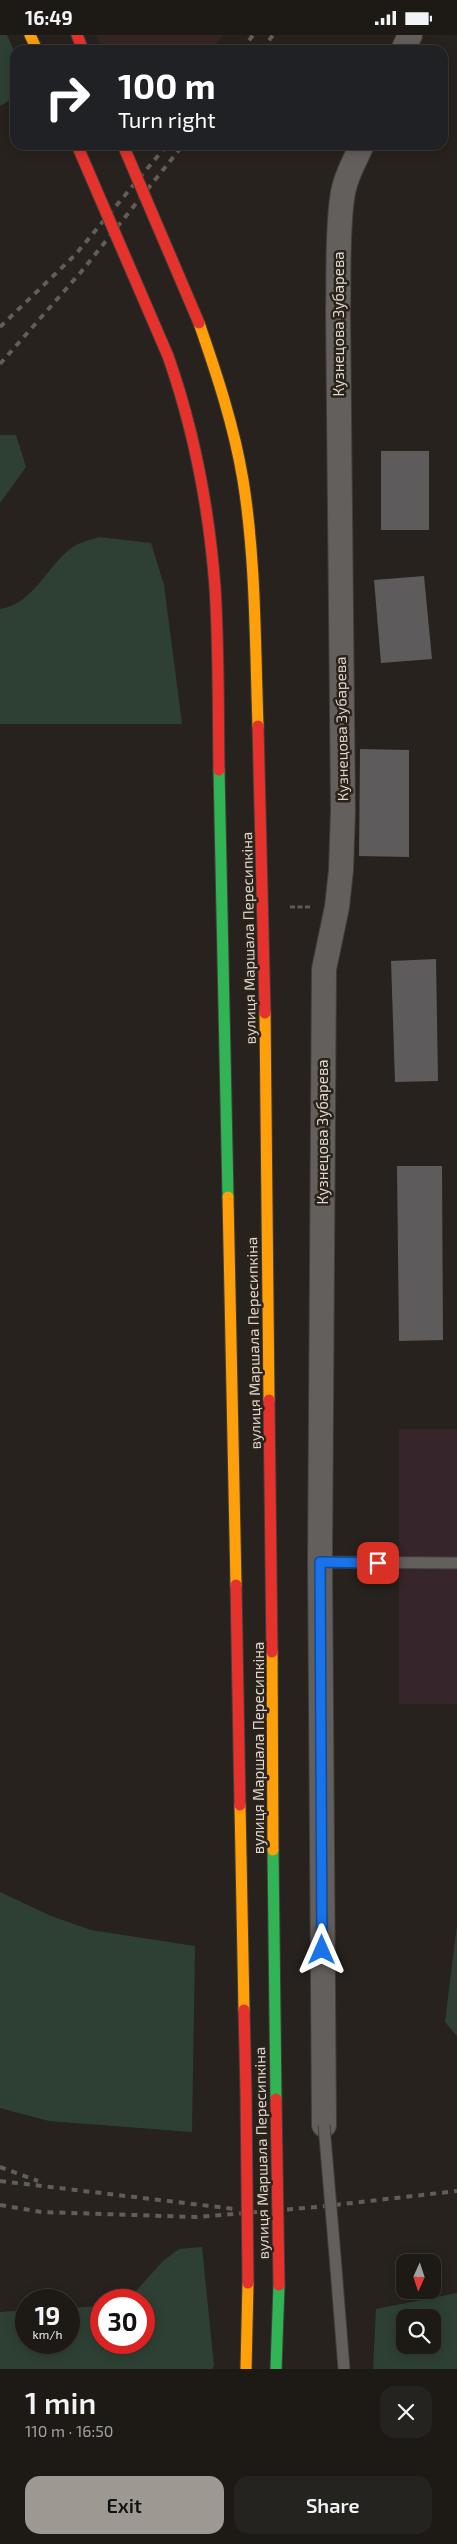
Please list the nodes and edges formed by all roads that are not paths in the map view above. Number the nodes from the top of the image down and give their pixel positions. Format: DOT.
graph roads {
  1 [pos="79,150"];
  2 [pos="126,150"];
  3 [pos="360,150"];
  4 [pos="320,1562"];
  5 [pos="457,1563"];
  6 [pos="324,2125"];
  7 [pos="246,2369"];
  8 [pos="276,2369"];
  9 [pos="344,2369"];
  1 -- 7 [label="main road, вулиця Маршала Пересипкіна, bridge"];
  2 -- 8 [label="main road, вулиця Маршала Пересипкіна, bridge"];
  3 -- 4 [label="street, Кузнецова Зубарева"];
  4 -- 5 [label="lane"];
  4 -- 6 [label="street, Кузнецова Зубарева"];
  6 -- 9 [label="lane, bridge"];
}
